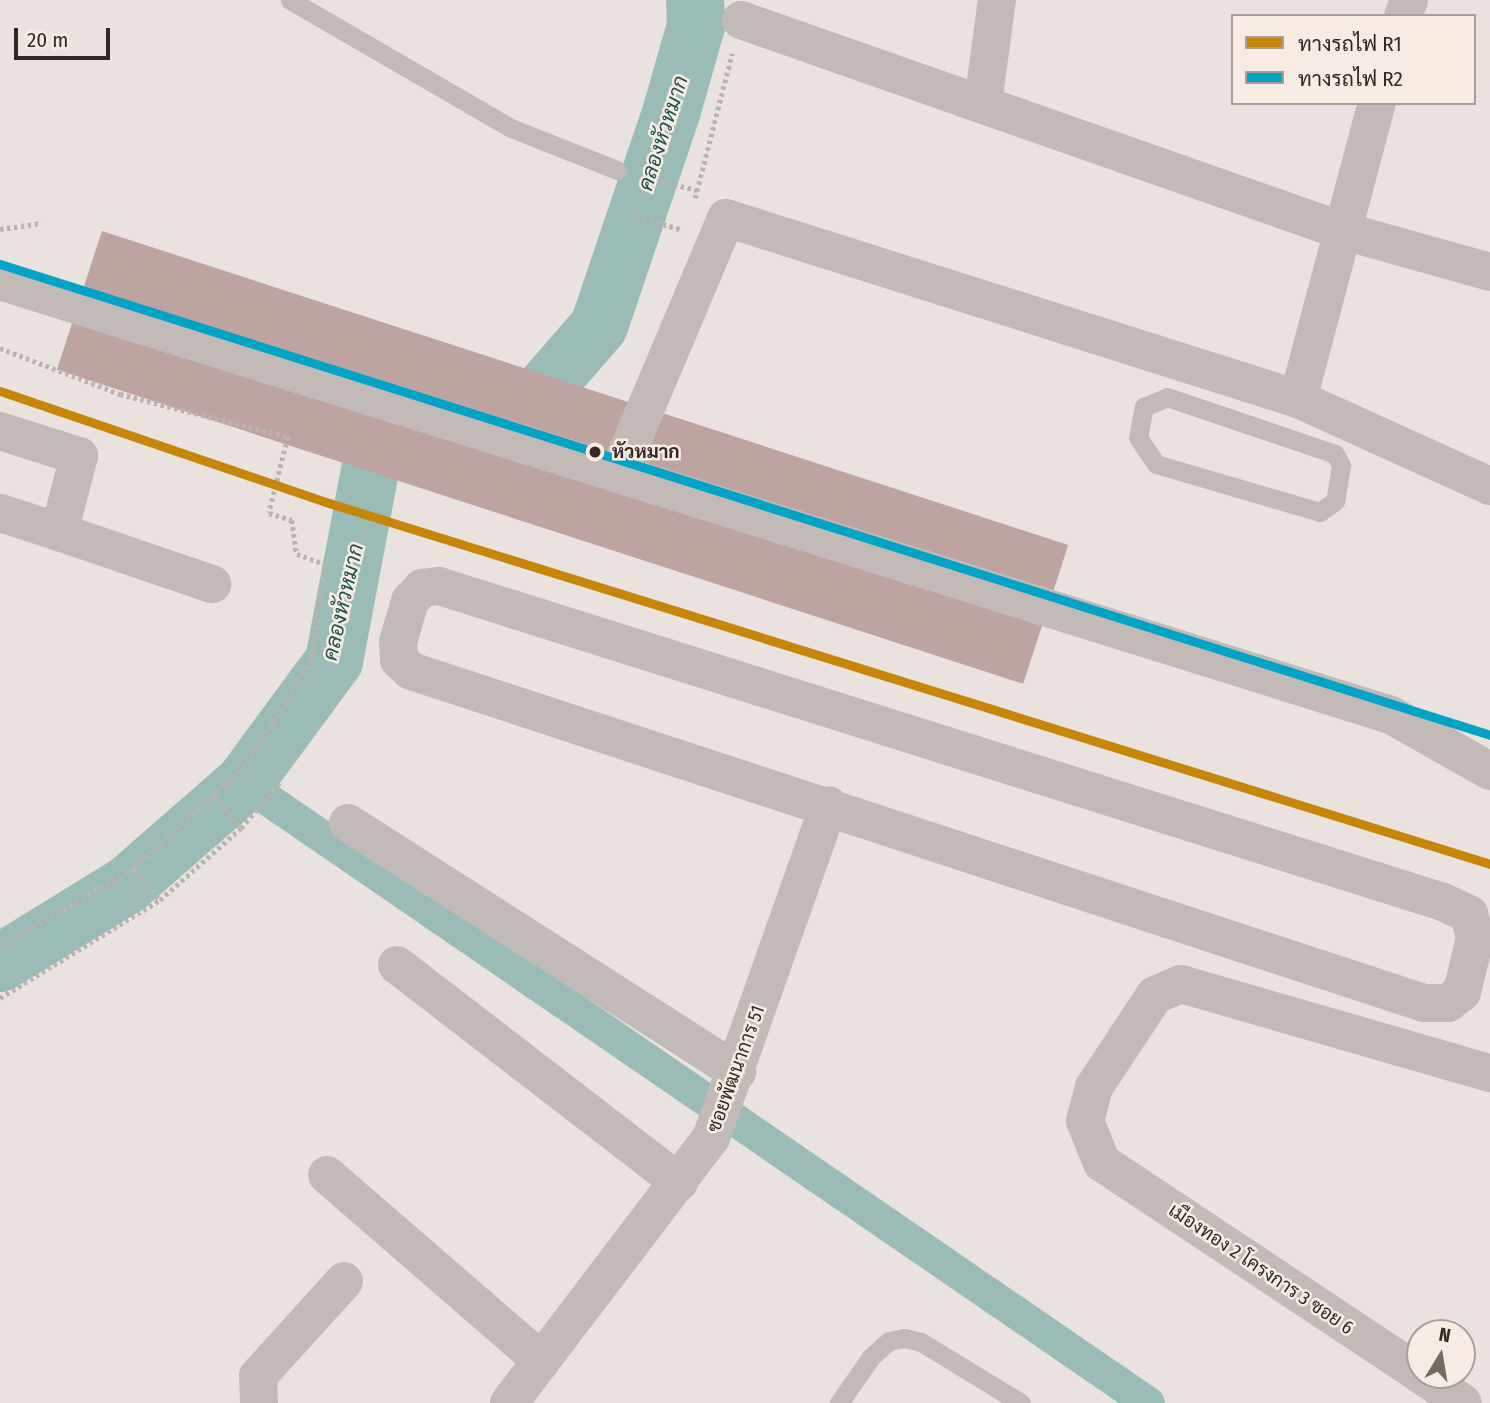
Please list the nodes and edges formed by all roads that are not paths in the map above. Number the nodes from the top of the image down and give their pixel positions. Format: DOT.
graph roads {
  1 [pos="290,0"];
  2 [pos="997,0"];
  3 [pos="741,20"];
  4 [pos="983,103"];
  5 [pos="1376,105"];
  6 [pos="617,170"];
  7 [pos="1340,230"];
  8 [pos="1490,272"];
  9 [pos="0,281"];
  10 [pos="1192,363"];
  11 [pos="1167,397"];
  12 [pos="1298,399"];
  13 [pos="0,431"];
  14 [pos="618,474"];
  15 [pos="1490,486"];
  16 [pos="0,513"];
  17 [pos="59,532"];
  18 [pos="212,584"];
  19 [pos="1490,771"];
  20 [pos="829,805"];
  21 [pos="348,823"];
  22 [pos="397,965"];
  23 [pos="1490,1073"];
  24 [pos="734,1082"];
  25 [pos="327,1175"];
  26 [pos="679,1182"];
  27 [pos="344,1280"];
  28 [pos="542,1361"];
  29 [pos="1406,1365"];
  30 [pos="1442,1389"];
  31 [pos="1490,1395"];
  32 [pos="259,1403"];
  33 [pos="509,1403"];
  34 [pos="839,1403"];
  35 [pos="1021,1403"];
  36 [pos="1464,1403"];
  37 [pos="1485,1403"];
  1 -- 6 [label="lane"];
  2 -- 4 [label="street"];
  3 -- 4 [label="street"];
  4 -- 7 [label="street"];
  5 -- 7 [label="street"];
  7 -- 8 [label="street"];
  7 -- 12 [label="street"];
  9 -- 14 [label="street"];
  10 -- 11 [label="lane"];
  10 -- 12 [label="street"];
  10 -- 14 [label="street"];
  11 -- 11 [label="lane"];
  12 -- 15 [label="street"];
  13 -- 17 [label="street"];
  14 -- 19 [label="street"];
  16 -- 17 [label="street"];
  17 -- 18 [label="street"];
  20 -- 20 [label="street"];
  20 -- 24 [label="street, ซอยพัฒนาการ 51"];
  21 -- 24 [label="street"];
  22 -- 26 [label="street"];
  23 -- 29 [label="street, เมืองทอง 2 โครงการ 3 ซอย 6"];
  24 -- 26 [label="street, ซอยพัฒนาการ 51"];
  25 -- 28 [label="street"];
  26 -- 28 [label="street, ซอยพัฒนาการ 51"];
  27 -- 32 [label="street"];
  28 -- 33 [label="street, ซอยพัฒนาการ 51"];
  30 -- 36 [label="street, เมืองทอง 2 โครงการ 3 ซอย 6"];
  31 -- 37 [label="street"];
  34 -- 35 [label="lane"];
}
